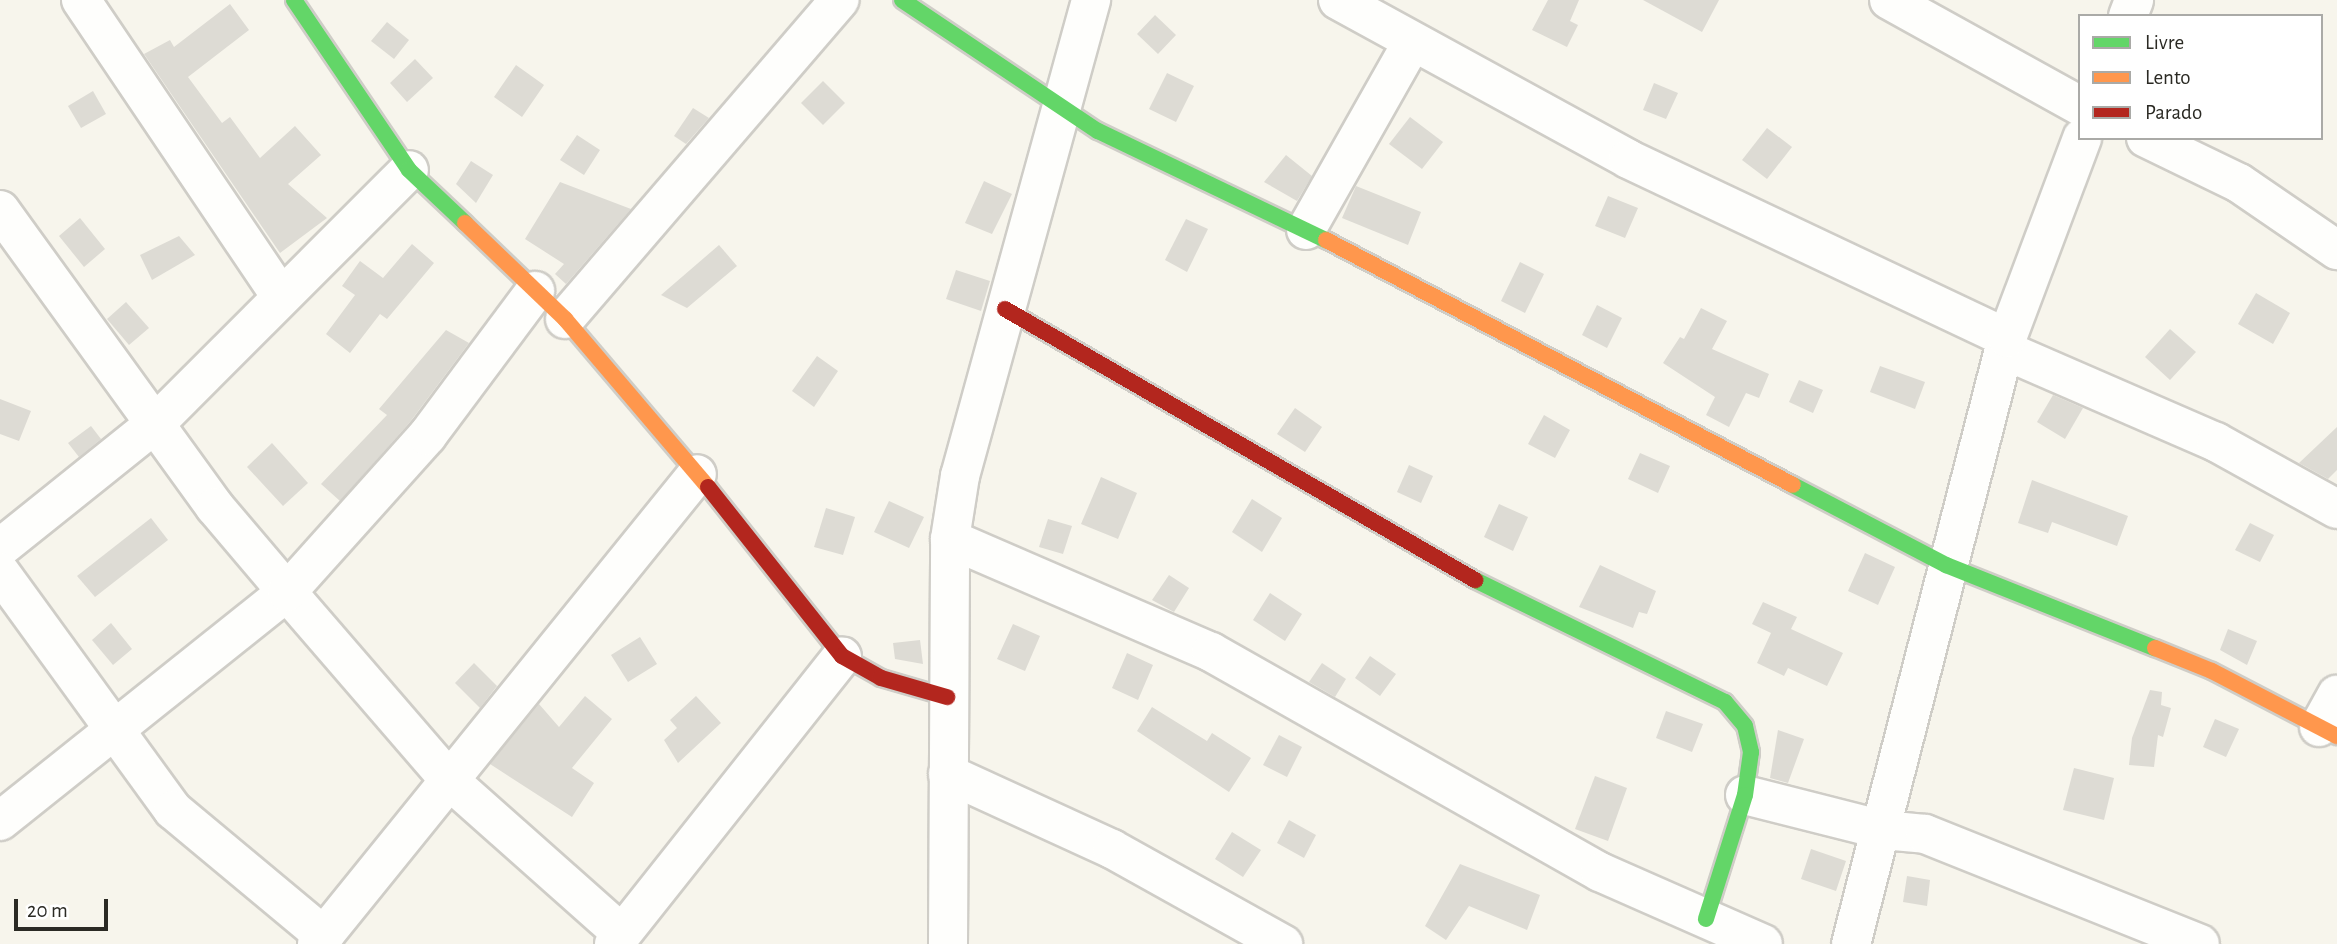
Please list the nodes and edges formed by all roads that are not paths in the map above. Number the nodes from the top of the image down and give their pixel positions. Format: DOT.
graph roads {
  1 [pos="81,0"];
  2 [pos="294,0"];
  3 [pos="839,0"];
  4 [pos="902,0"];
  5 [pos="1091,0"];
  6 [pos="1338,0"];
  7 [pos="1889,0"];
  8 [pos="1412,43"];
  9 [pos="1062,104"];
  10 [pos="2078,105"];
  11 [pos="2081,140"];
  12 [pos="2150,140"];
  13 [pos="409,170"];
  14 [pos="0,210"];
  15 [pos="1306,230"];
  16 [pos="2337,250"];
  17 [pos="535,291"];
  18 [pos="281,297"];
  19 [pos="1005,309"];
  20 [pos="565,319"];
  21 [pos="2005,344"];
  22 [pos="155,424"];
  23 [pos="697,474"];
  24 [pos="2337,509"];
  25 [pos="950,539"];
  26 [pos="0,548"];
  27 [pos="1946,565"];
  28 [pos="0,572"];
  29 [pos="286,592"];
  30 [pos="842,656"];
  31 [pos="947,697"];
  32 [pos="2331,719"];
  33 [pos="116,726"];
  34 [pos="948,774"];
  35 [pos="450,781"];
  36 [pos="1745,795"];
  37 [pos="0,821"];
  38 [pos="1883,830"];
  39 [pos="1706,919"];
  40 [pos="618,938"];
  41 [pos="320,940"];
  42 [pos="948,944"];
  43 [pos="1283,944"];
  44 [pos="1763,944"];
  45 [pos="1850,944"];
  46 [pos="2200,944"];
  1 -- 18 [label="street"];
  2 -- 13 [label="street"];
  3 -- 20 [label="street"];
  4 -- 9 [label="street"];
  5 -- 9 [label="street"];
  6 -- 8 [label="street"];
  7 -- 10 [label="street"];
  8 -- 15 [label="street"];
  8 -- 21 [label="street"];
  9 -- 15 [label="street"];
  9 -- 19 [label="street"];
  11 -- 21 [label="street"];
  12 -- 16 [label="street"];
  13 -- 17 [label="street"];
  13 -- 18 [label="street"];
  14 -- 22 [label="street"];
  15 -- 27 [label="street"];
  17 -- 20 [label="street"];
  17 -- 29 [label="street"];
  18 -- 22 [label="street"];
  19 -- 25 [label="street"];
  19 -- 36 [label="street"];
  20 -- 23 [label="street"];
  21 -- 24 [label="street"];
  21 -- 27 [label="street"];
  22 -- 26 [label="street"];
  22 -- 29 [label="street"];
  23 -- 30 [label="street"];
  23 -- 35 [label="street"];
  25 -- 31 [label="street"];
  25 -- 39 [label="street"];
  27 -- 32 [label="street"];
  27 -- 38 [label="street"];
  28 -- 33 [label="street"];
  29 -- 33 [label="street"];
  29 -- 35 [label="street"];
  30 -- 31 [label="street"];
  30 -- 40 [label="street"];
  31 -- 34 [label="street"];
  33 -- 37 [label="street"];
  33 -- 41 [label="street"];
  34 -- 42 [label="street"];
  34 -- 43 [label="street"];
  35 -- 40 [label="street"];
  35 -- 41 [label="street"];
  36 -- 38 [label="street"];
  36 -- 39 [label="street"];
  38 -- 45 [label="street"];
  38 -- 46 [label="street"];
  39 -- 44 [label="street"];
}
